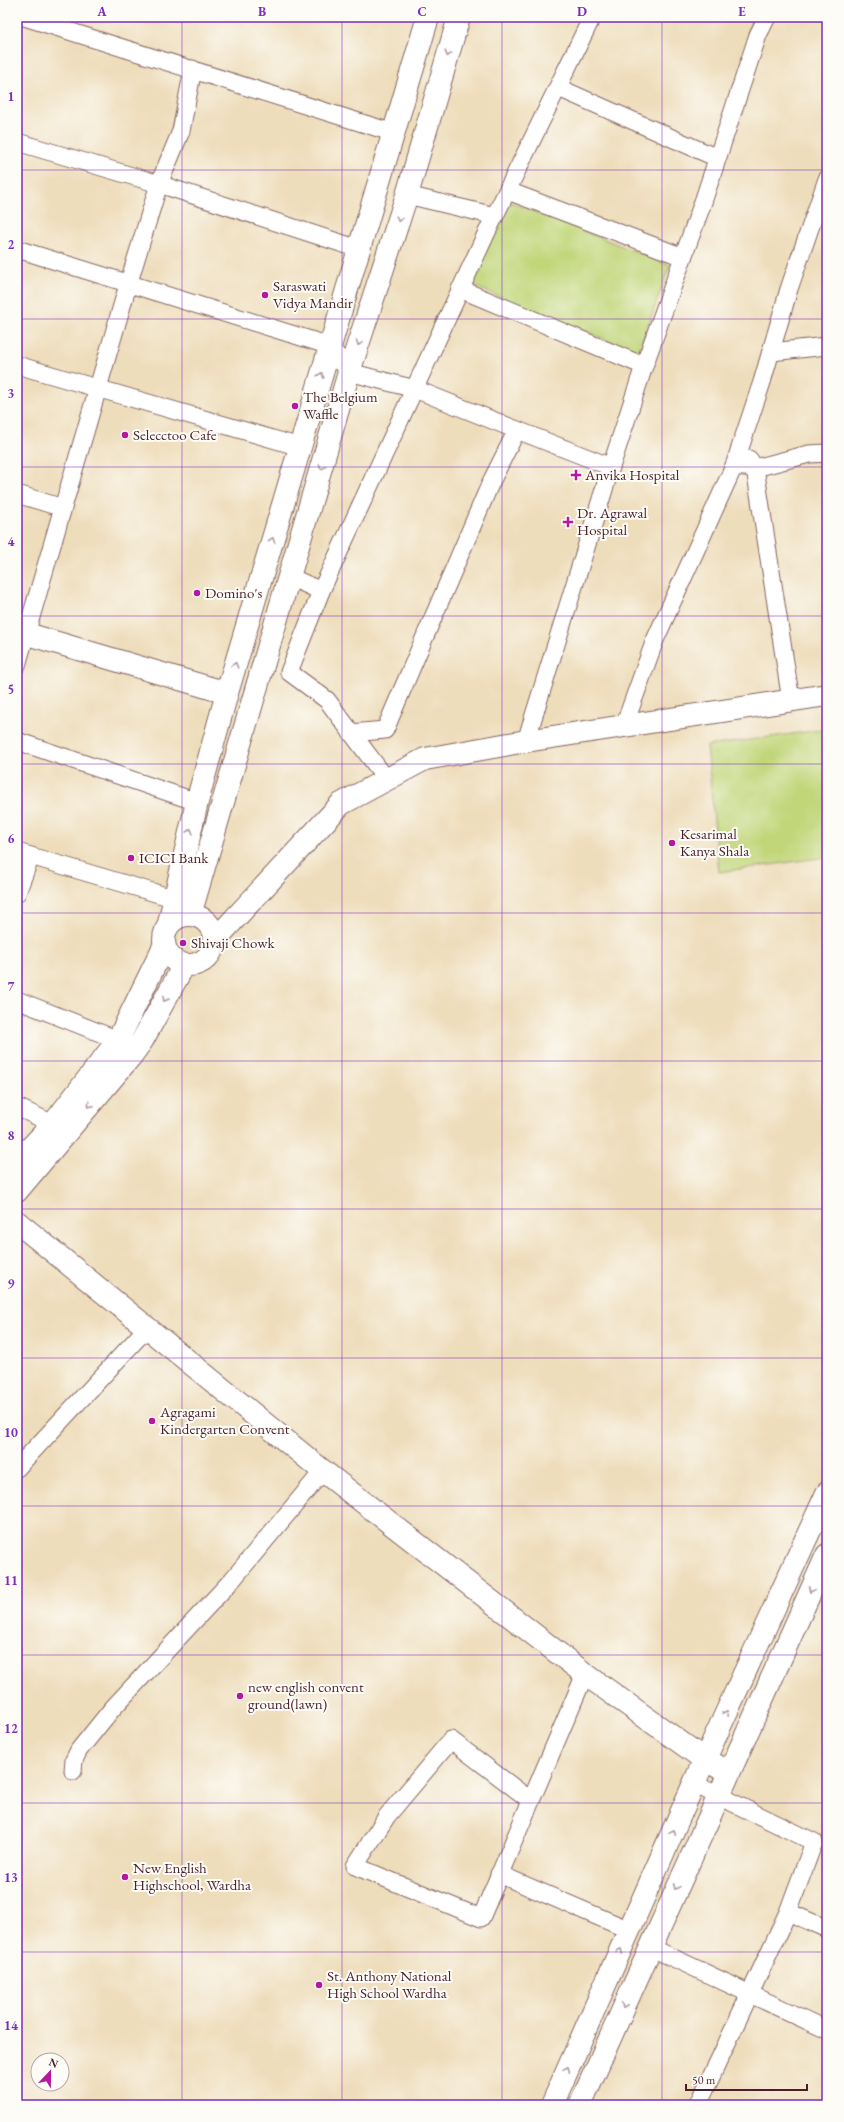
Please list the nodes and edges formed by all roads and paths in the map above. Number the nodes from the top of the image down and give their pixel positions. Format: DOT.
graph roads {
  1 [pos="24,17"];
  2 [pos="459,17"];
  3 [pos="767,17"];
  4 [pos="424,18"];
  5 [pos="586,18"];
  6 [pos="193,69"];
  7 [pos="559,88"];
  8 [pos="394,133"];
  9 [pos="17,142"];
  10 [pos="717,158"];
  11 [pos="827,178"];
  12 [pos="160,184"];
  13 [pos="508,191"];
  14 [pos="407,195"];
  15 [pos="823,202"];
  16 [pos="495,216"];
  17 [pos="17,249"];
  18 [pos="359,249"];
  19 [pos="683,258"];
  20 [pos="128,285"];
  21 [pos="460,289"];
  22 [pos="330,346"];
  23 [pos="827,346"];
  24 [pos="771,352"];
  25 [pos="17,365"];
  26 [pos="644,366"];
  27 [pos="349,372"];
  28 [pos="98,390"];
  29 [pos="415,390"];
  30 [pos="517,430"];
  31 [pos="300,447"];
  32 [pos="740,447"];
  33 [pos="827,453"];
  34 [pos="734,466"];
  35 [pos="611,467"];
  36 [pos="755,468"];
  37 [pos="17,494"];
  38 [pos="63,508"];
  39 [pos="290,577"];
  40 [pos="321,591"];
  41 [pos="22,632"];
  42 [pos="17,665"];
  43 [pos="263,665"];
  44 [pos="289,672"];
  45 [pos="227,693"];
  46 [pos="827,695"];
  47 [pos="791,701"];
  48 [pos="624,726"];
  49 [pos="351,733"];
  50 [pos="17,741"];
  51 [pos="526,741"];
  52 [pos="387,780"];
  53 [pos="197,802"];
  54 [pos="24,854"];
  55 [pos="17,893"];
  56 [pos="188,904"];
  57 [pos="220,935"];
  58 [pos="164,946"];
  59 [pos="184,965"];
  60 [pos="17,1000"];
  61 [pos="118,1040"];
  62 [pos="17,1107"];
  63 [pos="53,1124"];
  64 [pos="17,1162"];
  65 [pos="17,1191"];
  66 [pos="17,1222"];
  67 [pos="147,1328"];
  68 [pos="17,1468"];
  69 [pos="322,1471"];
  70 [pos="827,1493"];
  71 [pos="827,1555"];
  72 [pos="585,1674"];
  73 [pos="705,1760"];
  74 [pos="73,1771"];
  75 [pos="728,1772"];
  76 [pos="694,1784"];
  77 [pos="718,1796"];
  78 [pos="530,1800"];
  79 [pos="499,1874"];
  80 [pos="788,1912"];
  81 [pos="827,1929"];
  82 [pos="629,1930"];
  83 [pos="650,1947"];
  84 [pos="750,1993"];
  85 [pos="827,2030"];
  86 [pos="552,2105"];
  87 [pos="580,2105"];
  88 [pos="698,2105"];
  1 -- 6 [label="street"];
  2 -- 14 [label="main road, one-way"];
  3 -- 10 [label="street"];
  4 -- 8 [label="main road"];
  5 -- 7 [label="street"];
  6 -- 8 [label="street"];
  6 -- 12 [label="street"];
  7 -- 10 [label="street"];
  7 -- 13 [label="street"];
  8 -- 18 [label="main road"];
  9 -- 12 [label="street"];
  10 -- 19 [label="street"];
  11 -- 15 [label="street"];
  12 -- 18 [label="street"];
  12 -- 20 [label="street"];
  13 -- 16 [label="street"];
  13 -- 19 [label="street"];
  14 -- 16 [label="street"];
  14 -- 27 [label="main road, one-way"];
  15 -- 24 [label="street"];
  16 -- 21 [label="street"];
  17 -- 20 [label="street"];
  18 -- 22 [label="main road"];
  19 -- 26 [label="street"];
  20 -- 22 [label="street"];
  20 -- 28 [label="street"];
  21 -- 26 [label="street"];
  21 -- 29 [label="street"];
  22 -- 27 [label="street"];
  31 -- 22 [label="main road, one-way"];
  23 -- 24 [label="street"];
  24 -- 32 [label="street"];
  25 -- 28 [label="street"];
  26 -- 35 [label="street"];
  27 -- 29 [label="street"];
  27 -- 39 [label="main road, one-way"];
  28 -- 31 [label="street"];
  28 -- 38 [label="street"];
  29 -- 30 [label="street"];
  29 -- 40 [label="street"];
  30 -- 35 [label="street"];
  30 -- 49 [label="street"];
  45 -- 31 [label="main road, one-way"];
  32 -- 34 [label="street"];
  32 -- 36 [label="street"];
  33 -- 36 [label="street"];
  34 -- 36 [label="street"];
  34 -- 48 [label="street"];
  35 -- 51 [label="street"];
  36 -- 47 [label="street"];
  37 -- 38 [label="street"];
  38 -- 41 [label="street"];
  39 -- 40 [label="street"];
  39 -- 43 [label="main road"];
  40 -- 44 [label="street"];
  41 -- 42 [label="street"];
  41 -- 45 [label="main road"];
  43 -- 44 [label="street"];
  43 -- 56 [label="main road"];
  44 -- 49 [label="street"];
  45 -- 53 [label="main road"];
  46 -- 47 [label="main road"];
  47 -- 48 [label="main road"];
  48 -- 51 [label="main road"];
  49 -- 52 [label="street"];
  50 -- 53 [label="street"];
  51 -- 52 [label="main road"];
  52 -- 57 [label="main road"];
  56 -- 53 [label="main road, one-way"];
  54 -- 55 [label="street"];
  54 -- 56 [label="street"];
  56 -- 57 [label="main road"];
  56 -- 58 [label="main road"];
  57 -- 59 [label="main road"];
  58 -- 59 [label="main road"];
  58 -- 61 [label="main road"];
  59 -- 65 [label="main road, one-way"];
  60 -- 61 [label="street"];
  61 -- 63 [label="main road"];
  62 -- 63 [label="street"];
  63 -- 64 [label="main road"];
  66 -- 67 [label="main road"];
  67 -- 68 [label="street"];
  67 -- 69 [label="main road"];
  69 -- 72 [label="main road"];
  69 -- 74 [label="street"];
  73 -- 70 [label="main road, one-way"];
  71 -- 75 [label="main road, one-way"];
  72 -- 73 [label="main road"];
  72 -- 78 [label="street"];
  73 -- 75 [label="main road"];
  73 -- 76 [label="main road"];
  75 -- 77 [label="main road"];
  76 -- 77 [label="street"];
  82 -- 76 [label="main road, one-way"];
  77 -- 80 [label="street"];
  77 -- 83 [label="main road, one-way"];
  78 -- 79 [label="street"];
  78 -- 79 [label="street"];
  79 -- 82 [label="street"];
  80 -- 81 [label="street"];
  80 -- 84 [label="street"];
  86 -- 82 [label="main road, one-way"];
  83 -- 84 [label="street"];
  83 -- 87 [label="main road, one-way"];
  84 -- 85 [label="street"];
  84 -- 88 [label="street"];
}
